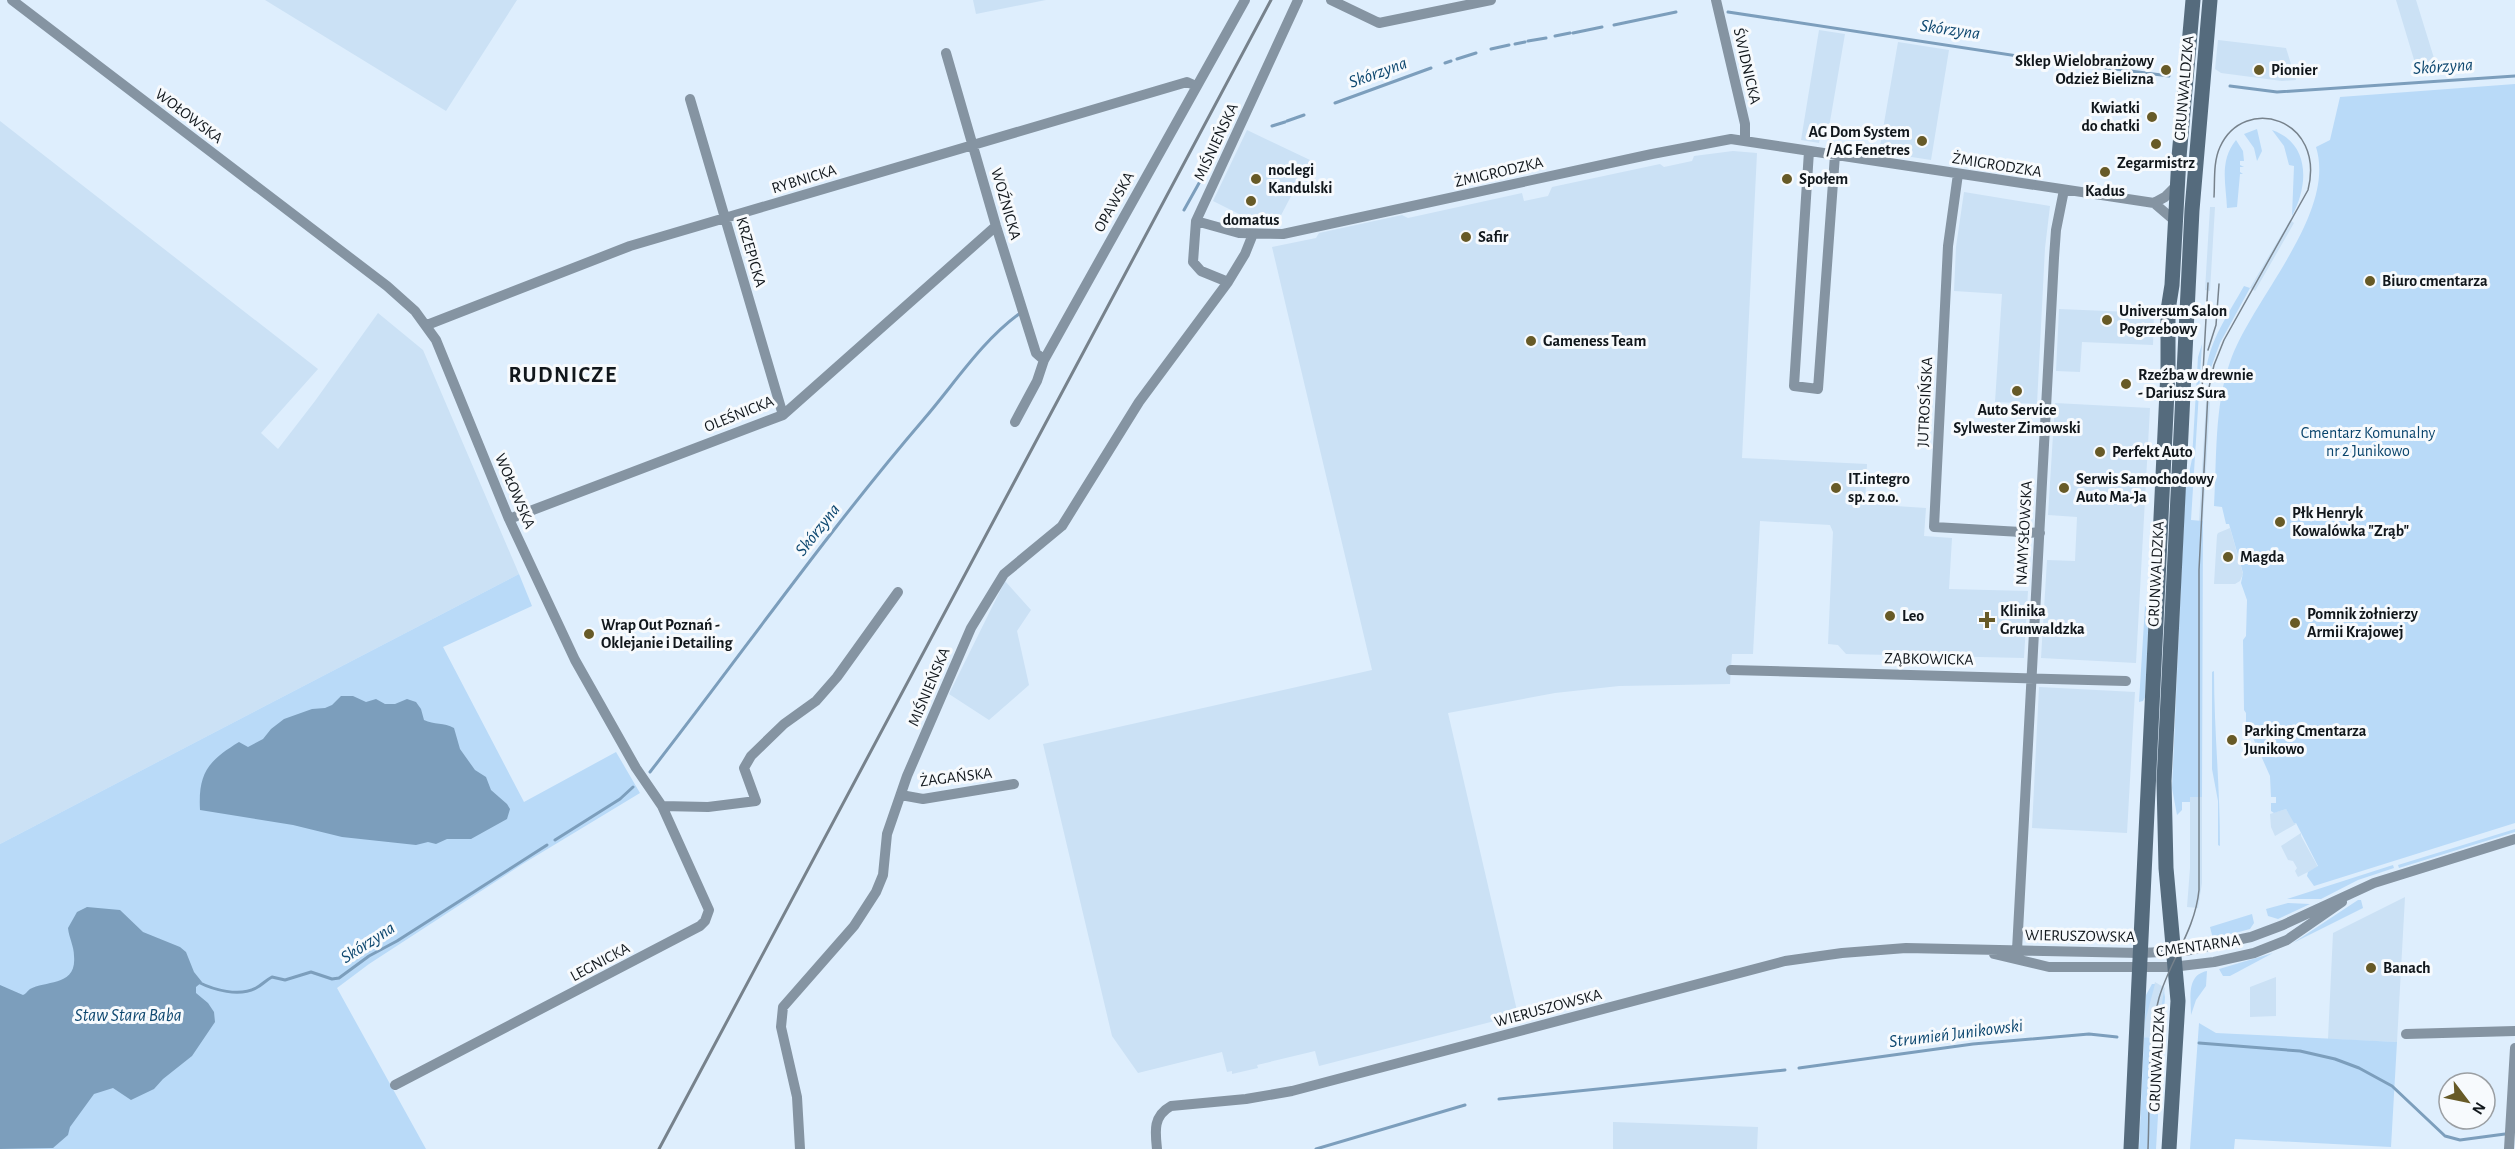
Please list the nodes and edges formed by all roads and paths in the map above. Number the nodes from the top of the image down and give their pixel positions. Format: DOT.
graph roads {
  1 [pos="12,0"];
  2 [pos="1245,0"];
  3 [pos="1298,0"];
  4 [pos="1331,0"];
  5 [pos="1491,0"];
  6 [pos="1716,0"];
  7 [pos="2193,0"];
  8 [pos="2210,0"];
  9 [pos="946,53"];
  10 [pos="1196,86"];
  11 [pos="690,99"];
  12 [pos="1745,140"];
  13 [pos="974,144"];
  14 [pos="1809,151"];
  15 [pos="1835,155"];
  16 [pos="1958,174"];
  17 [pos="2178,184"];
  18 [pos="2064,190"];
  19 [pos="2154,203"];
  20 [pos="726,218"];
  21 [pos="1196,221"];
  22 [pos="2175,221"];
  23 [pos="996,226"];
  24 [pos="1252,234"];
  25 [pos="1228,282"];
  26 [pos="427,325"];
  27 [pos="1044,360"];
  28 [pos="783,415"];
  29 [pos="1015,422"];
  30 [pos="509,519"];
  31 [pos="2040,533"];
  32 [pos="898,592"];
  33 [pos="1731,670"];
  34 [pos="2031,676"];
  35 [pos="2126,681"];
  36 [pos="1014,784"];
  37 [pos="901,795"];
  38 [pos="662,806"];
  39 [pos="2515,839"];
  40 [pos="2351,894"];
  41 [pos="2016,950"];
  42 [pos="1984,951"];
  43 [pos="2176,959"];
  44 [pos="2140,960"];
  45 [pos="2515,1031"];
  46 [pos="2406,1034"];
  47 [pos="2515,1048"];
  48 [pos="395,1085"];
  49 [pos="800,1149"];
  50 [pos="1157,1149"];
  51 [pos="2131,1149"];
  52 [pos="2169,1149"];
  53 [pos="2509,1149"];
  1 -- 26 [label="street, WOŁOWSKA"];
  2 -- 10 [label="street, OPAWSKA"];
  3 -- 21 [label="street, MIŚNIEŃSKA"];
  4 -- 5 [label="street"];
  6 -- 12 [label="street, ŚWIDNICKA"];
  7 -- 17 [label="street, GRUNWALDZKA"];
  8 -- 43 [label="street, GRUNWALDZKA"];
  9 -- 13 [label="street, WOŹNICKA"];
  10 -- 13 [label="street, RYBNICKA"];
  10 -- 27 [label="street, OPAWSKA"];
  11 -- 20 [label="street, KRZEPICKA"];
  12 -- 14 [label="street, ŻMIGRODZKA"];
  12 -- 24 [label="street, ŻMIGRODZKA"];
  13 -- 20 [label="street, RYBNICKA"];
  13 -- 23 [label="street, WOŹNICKA"];
  14 -- 15 [label="street, ŻMIGRODZKA"];
  14 -- 15 [label="street"];
  15 -- 16 [label="street, ŻMIGRODZKA"];
  16 -- 18 [label="street, ŻMIGRODZKA"];
  16 -- 31 [label="street, JUTROSIŃSKA"];
  17 -- 19 [label="street"];
  17 -- 22 [label="street, GRUNWALDZKA"];
  18 -- 19 [label="street, ŻMIGRODZKA"];
  18 -- 31 [label="street, NAMYSŁOWSKA"];
  19 -- 22 [label="street"];
  20 -- 26 [label="street, RYBNICKA"];
  20 -- 28 [label="street, KRZEPICKA"];
  21 -- 24 [label="street, ŻMIGRODZKA"];
  21 -- 25 [label="street, MIŚNIEŃSKA"];
  22 -- 44 [label="street, GRUNWALDZKA"];
  23 -- 27 [label="street, WOŹNICKA"];
  23 -- 28 [label="street, OLEŚNICKA"];
  24 -- 25 [label="street, MIŚNIEŃSKA"];
  25 -- 37 [label="street, MIŚNIEŃSKA"];
  26 -- 30 [label="street, WOŁOWSKA"];
  27 -- 29 [label="street, OPAWSKA"];
  28 -- 30 [label="street, OLEŚNICKA"];
  30 -- 38 [label="street, WOŁOWSKA"];
  31 -- 34 [label="street, NAMYSŁOWSKA"];
  32 -- 38 [label="street"];
  33 -- 34 [label="street, ZĄBKOWICKA"];
  34 -- 35 [label="street, ZĄBKOWICKA"];
  34 -- 41 [label="street, NAMYSŁOWSKA"];
  36 -- 37 [label="street, ŻAGAŃSKA"];
  37 -- 49 [label="street, MIŚNIEŃSKA"];
  38 -- 48 [label="street, LEGNICKA"];
  39 -- 40 [label="street, CMENTARNA"];
  40 -- 43 [label="street, CMENTARNA"];
  40 -- 43 [label="street, CMENTARNA"];
  41 -- 42 [label="street, WIERUSZOWSKA"];
  41 -- 44 [label="street, WIERUSZOWSKA"];
  42 -- 44 [label="street, WIERUSZOWSKA"];
  42 -- 50 [label="street, WIERUSZOWSKA"];
  43 -- 44 [label="street, CMENTARNA"];
  43 -- 52 [label="street, GRUNWALDZKA"];
  44 -- 51 [label="street, GRUNWALDZKA"];
  45 -- 46 [label="street"];
  47 -- 53 [label="street"];
}
